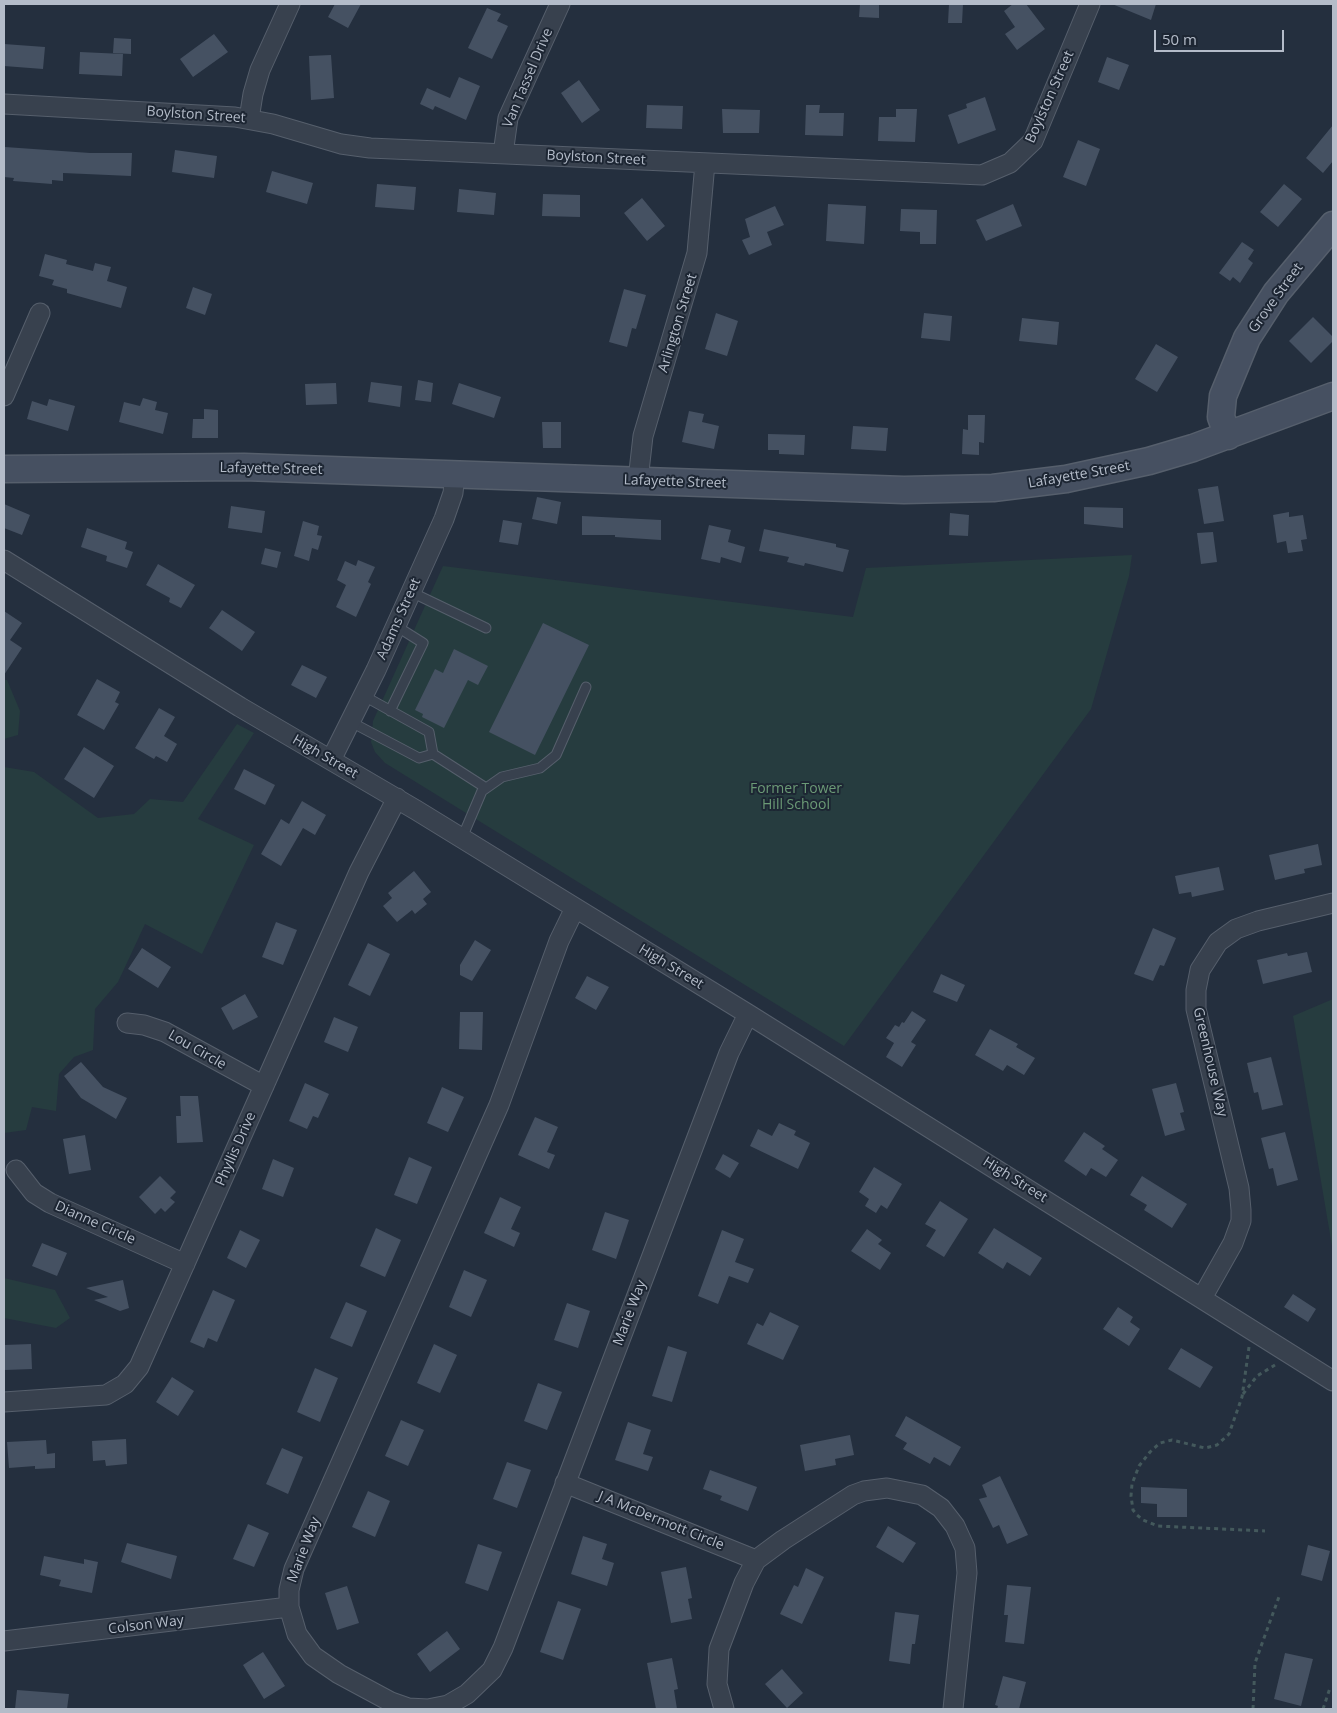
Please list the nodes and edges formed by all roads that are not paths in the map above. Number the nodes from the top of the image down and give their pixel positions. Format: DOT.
graph roads {
  1 [pos="290,4"];
  2 [pos="560,4"];
  3 [pos="1090,4"];
  4 [pos="4,104"];
  5 [pos="249,119"];
  6 [pos="503,154"];
  7 [pos="704,163"];
  8 [pos="1333,225"];
  9 [pos="40,313"];
  10 [pos="4,396"];
  11 [pos="1333,396"];
  12 [pos="1228,436"];
  13 [pos="4,469"];
  14 [pos="455,474"];
  15 [pos="638,480"];
  16 [pos="4,560"];
  17 [pos="411,592"];
  18 [pos="396,626"];
  19 [pos="486,628"];
  20 [pos="586,687"];
  21 [pos="364,696"];
  22 [pos="390,711"];
  23 [pos="351,722"];
  24 [pos="434,754"];
  25 [pos="331,760"];
  26 [pos="486,788"];
  27 [pos="397,798"];
  28 [pos="462,838"];
  29 [pos="1333,904"];
  30 [pos="575,908"];
  31 [pos="748,1014"];
  32 [pos="127,1023"];
  33 [pos="264,1086"];
  34 [pos="16,1170"];
  35 [pos="185,1264"];
  36 [pos="1202,1298"];
  37 [pos="1333,1381"];
  38 [pos="4,1402"];
  39 [pos="565,1483"];
  40 [pos="756,1560"];
  41 [pos="289,1607"];
  42 [pos="4,1641"];
  43 [pos="724,1709"];
  44 [pos="953,1709"];
  1 -- 5 [label="street"];
  2 -- 6 [label="street, Van Tassel Drive"];
  3 -- 7 [label="street, Boylston Street"];
  4 -- 5 [label="street, Boylston Street"];
  5 -- 6 [label="street, Boylston Street"];
  6 -- 7 [label="street, Boylston Street"];
  7 -- 15 [label="street, Arlington Street"];
  8 -- 12 [label="main road, Grove Street"];
  9 -- 10 [label="street"];
  11 -- 12 [label="main road, Lafayette Street"];
  12 -- 15 [label="main road, Lafayette Street"];
  13 -- 14 [label="main road, Lafayette Street"];
  14 -- 15 [label="main road, Lafayette Street"];
  14 -- 17 [label="street, Adams Street"];
  16 -- 25 [label="street, High Street"];
  17 -- 18 [label="street, Adams Street"];
  17 -- 19 [label="lane"];
  18 -- 21 [label="street, Adams Street"];
  18 -- 22 [label="lane"];
  20 -- 26 [label="lane"];
  21 -- 22 [label="lane"];
  21 -- 23 [label="street, Adams Street"];
  22 -- 24 [label="lane"];
  23 -- 24 [label="lane"];
  23 -- 25 [label="street, Adams Street"];
  24 -- 26 [label="lane"];
  25 -- 27 [label="street, High Street"];
  26 -- 28 [label="lane"];
  27 -- 28 [label="street, High Street"];
  27 -- 33 [label="street, Phyllis Drive"];
  28 -- 30 [label="street, High Street"];
  29 -- 36 [label="street, Greenhouse Way"];
  30 -- 31 [label="street, High Street"];
  30 -- 41 [label="street, Marie Way"];
  31 -- 36 [label="street, High Street"];
  31 -- 39 [label="street, Marie Way"];
  32 -- 33 [label="street, Lou Circle"];
  33 -- 35 [label="street, Phyllis Drive"];
  34 -- 35 [label="street, Dianne Circle"];
  35 -- 38 [label="street, Phyllis Drive"];
  36 -- 37 [label="street, High Street"];
  39 -- 40 [label="street, J A McDermott Circle"];
  39 -- 41 [label="street, Marie Way"];
  40 -- 43 [label="street"];
  40 -- 44 [label="street"];
  41 -- 42 [label="street, Colson Way"];
}
